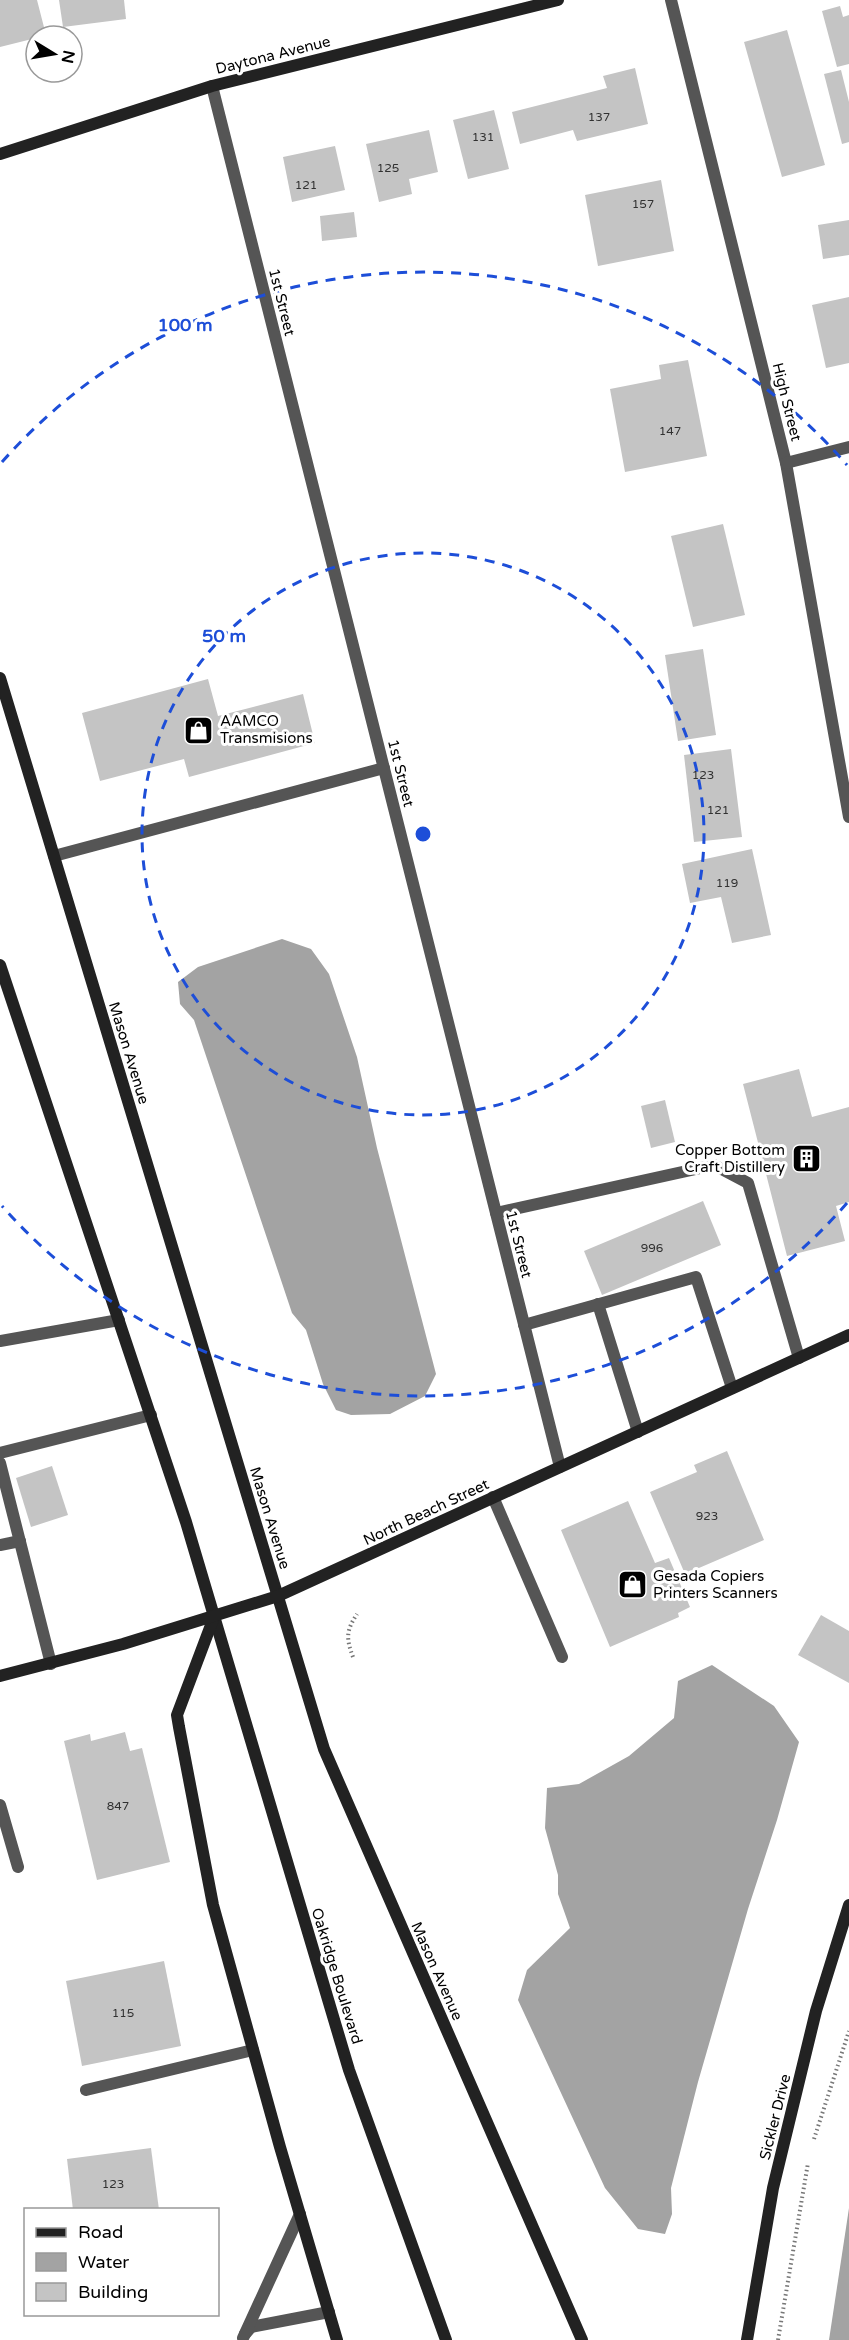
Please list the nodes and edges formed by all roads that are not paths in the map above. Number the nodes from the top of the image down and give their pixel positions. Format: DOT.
graph roads {
  1 [pos="558,0"];
  2 [pos="671,0"];
  3 [pos="212,86"];
  4 [pos="0,154"];
  5 [pos="849,447"];
  6 [pos="786,463"];
  7 [pos="0,678"];
  8 [pos="384,768"];
  9 [pos="849,817"];
  10 [pos="54,856"];
  11 [pos="0,965"];
  12 [pos="496,1213"];
  13 [pos="598,1304"];
  14 [pos="119,1320"];
  15 [pos="524,1325"];
  16 [pos="849,1336"];
  17 [pos="0,1341"];
  18 [pos="799,1358"];
  19 [pos="732,1388"];
  20 [pos="150,1415"];
  21 [pos="638,1432"];
  22 [pos="0,1453"];
  23 [pos="0,1463"];
  24 [pos="560,1467"];
  25 [pos="493,1497"];
  26 [pos="20,1540"];
  27 [pos="0,1545"];
  28 [pos="278,1596"];
  29 [pos="214,1617"];
  30 [pos="562,1657"];
  31 [pos="51,1664"];
  32 [pos="0,1676"];
  33 [pos="0,1805"];
  34 [pos="18,1867"];
  35 [pos="849,1905"];
  36 [pos="253,2050"];
  37 [pos="86,2090"];
  38 [pos="300,2214"];
  39 [pos="329,2312"];
  40 [pos="245,2335"];
  41 [pos="337,2340"];
  42 [pos="446,2340"];
  43 [pos="582,2340"];
  44 [pos="747,2340"];
  1 -- 3 [label="main road, Daytona Avenue"];
  2 -- 6 [label="street, High Street"];
  3 -- 4 [label="main road, Daytona Avenue"];
  3 -- 8 [label="street, 1st Street"];
  5 -- 6 [label="street"];
  6 -- 9 [label="street, High Street"];
  7 -- 10 [label="main road, Mason Avenue"];
  8 -- 10 [label="street"];
  8 -- 12 [label="street, 1st Street"];
  10 -- 28 [label="main road, Mason Avenue"];
  11 -- 14 [label="main road"];
  12 -- 15 [label="street, 1st Street"];
  12 -- 18 [label="street"];
  13 -- 15 [label="street"];
  13 -- 19 [label="street"];
  13 -- 21 [label="street"];
  14 -- 17 [label="street"];
  14 -- 20 [label="main road"];
  15 -- 24 [label="street, 1st Street"];
  16 -- 18 [label="main road, North Beach Street"];
  18 -- 19 [label="main road, North Beach Street"];
  19 -- 21 [label="main road, North Beach Street"];
  20 -- 22 [label="street"];
  20 -- 29 [label="main road"];
  21 -- 24 [label="main road, North Beach Street"];
  23 -- 26 [label="street"];
  24 -- 25 [label="main road, North Beach Street"];
  25 -- 28 [label="main road, North Beach Street"];
  25 -- 30 [label="street"];
  26 -- 27 [label="street"];
  26 -- 31 [label="street"];
  28 -- 29 [label="main road, North Beach Street"];
  28 -- 43 [label="main road, Mason Avenue"];
  29 -- 31 [label="main road, North Beach Street"];
  29 -- 36 [label="main road"];
  29 -- 42 [label="main road, Oakridge Boulevard"];
  31 -- 32 [label="main road, North Beach Street"];
  33 -- 34 [label="street"];
  35 -- 44 [label="main road, Sickler Drive"];
  36 -- 37 [label="street"];
  36 -- 38 [label="main road"];
  38 -- 39 [label="main road"];
  38 -- 40 [label="street"];
  39 -- 40 [label="street"];
  39 -- 41 [label="main road"];
}
